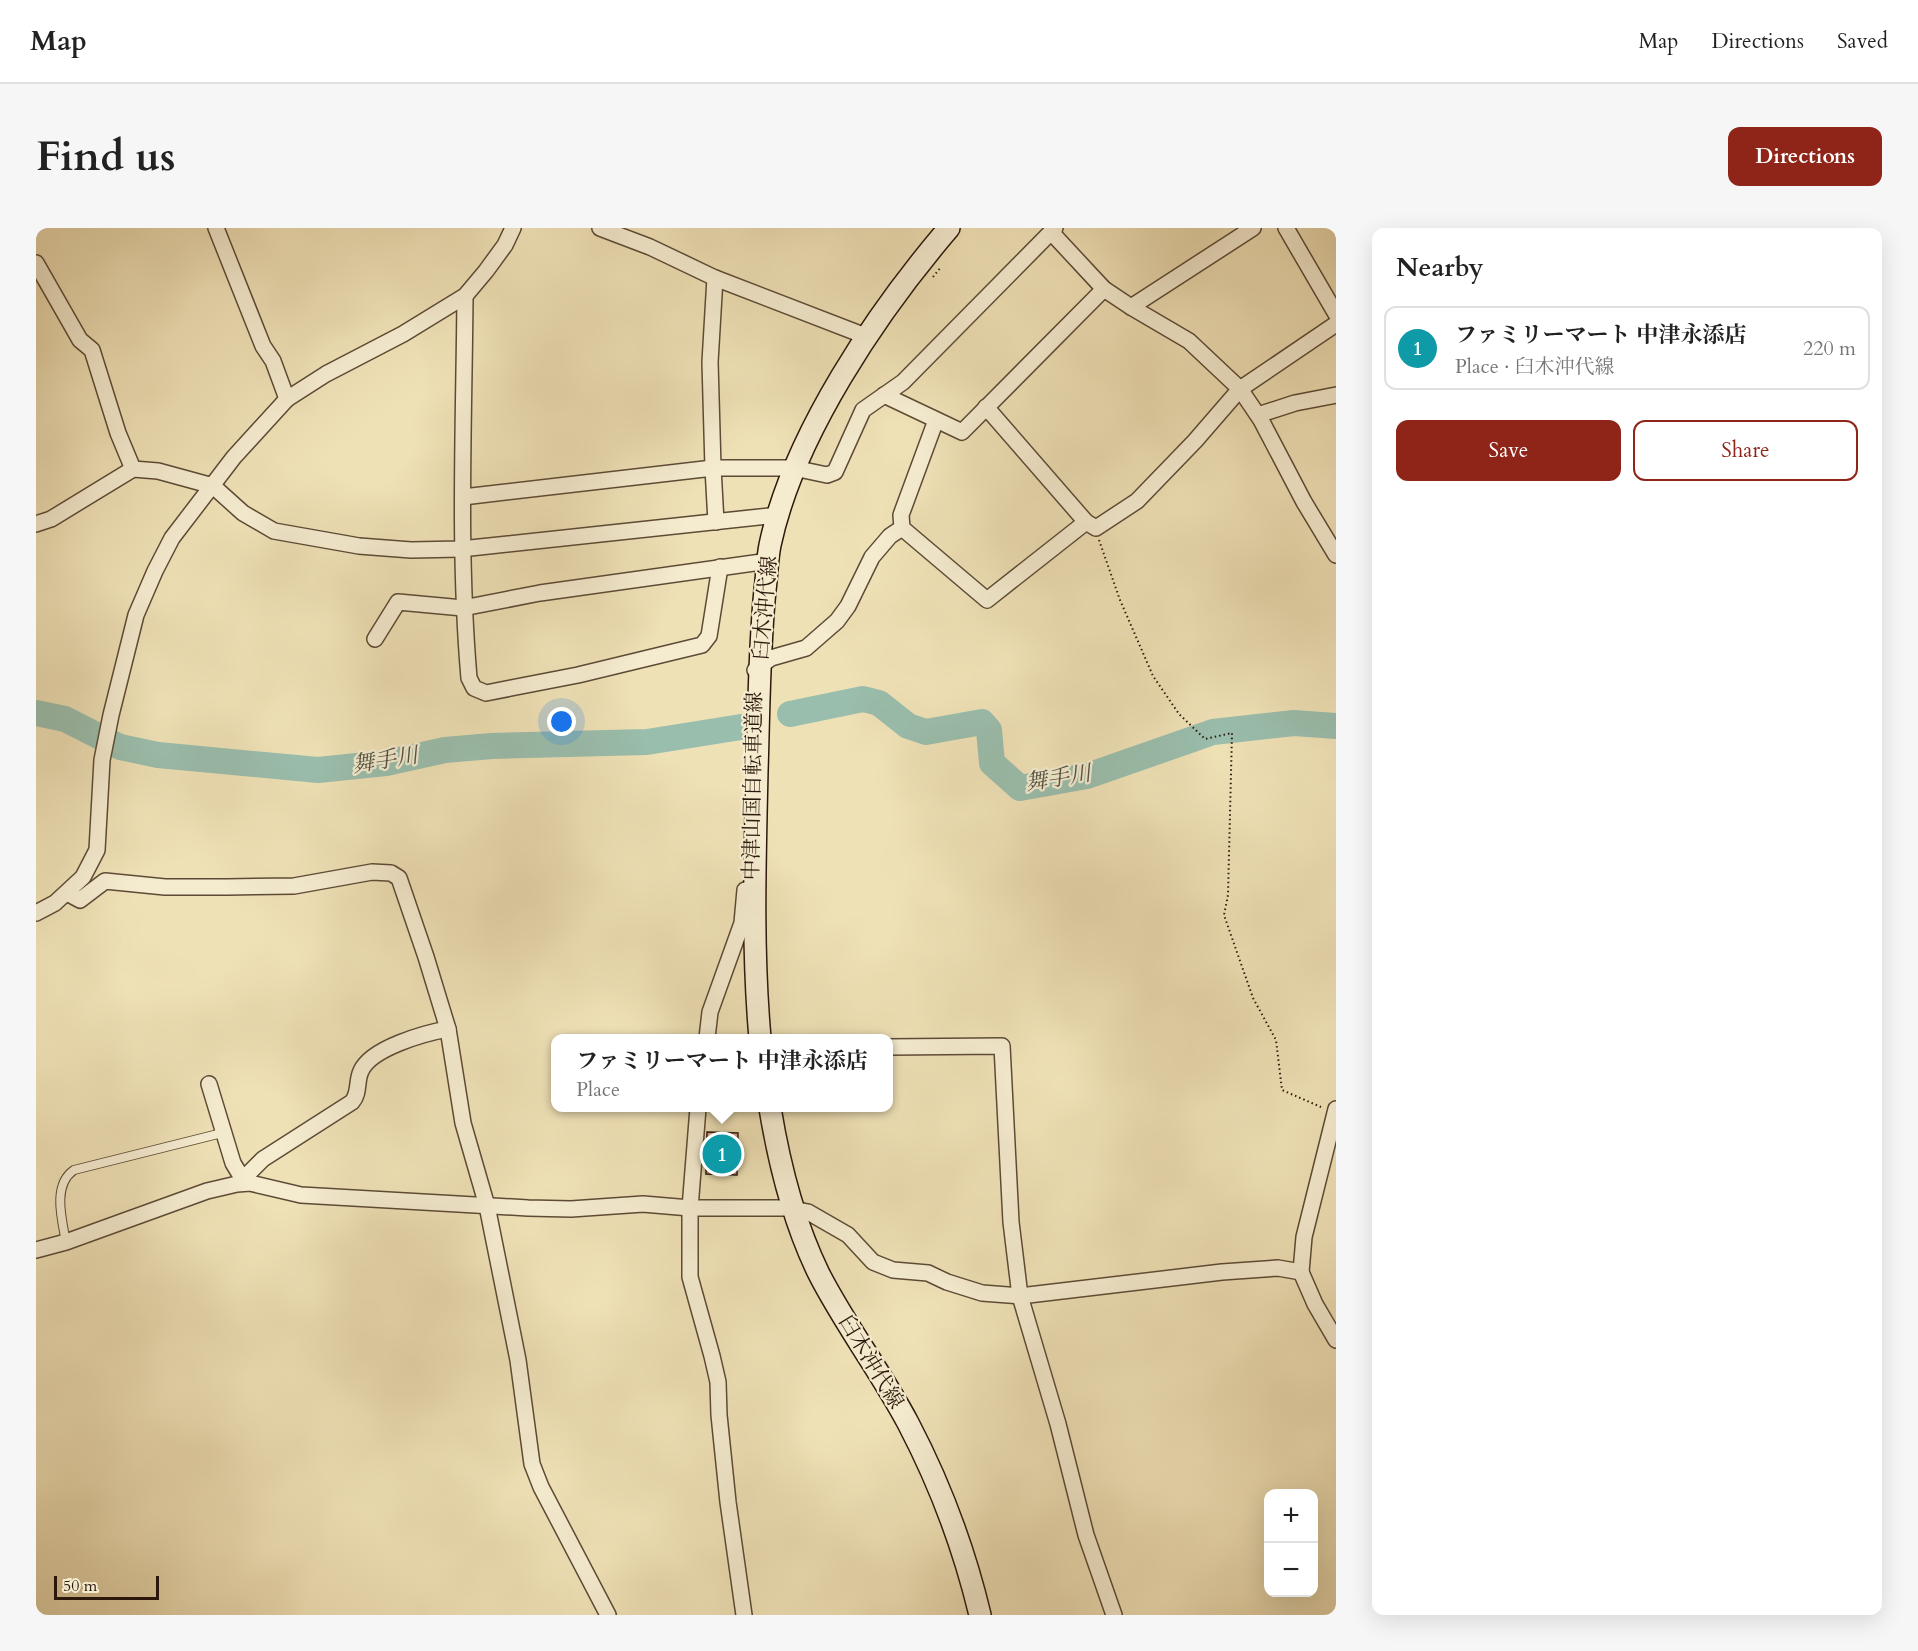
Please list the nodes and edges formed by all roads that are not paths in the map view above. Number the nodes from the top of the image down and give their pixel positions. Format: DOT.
graph roads {
  1 [pos="216,228"];
  2 [pos="513,228"];
  3 [pos="600,228"];
  4 [pos="949,228"];
  5 [pos="1253,228"];
  6 [pos="1286,228"];
  7 [pos="1053,230"];
  8 [pos="36,263"];
  9 [pos="715,278"];
  10 [pos="1104,289"];
  11 [pos="465,296"];
  12 [pos="1131,307"];
  13 [pos="1336,314"];
  14 [pos="1336,324"];
  15 [pos="868,337"];
  16 [pos="1240,389"];
  17 [pos="884,395"];
  18 [pos="1336,395"];
  19 [pos="287,399"];
  20 [pos="986,407"];
  21 [pos="1258,415"];
  22 [pos="936,420"];
  23 [pos="712,468"];
  24 [pos="794,468"];
  25 [pos="133,469"];
  26 [pos="213,486"];
  27 [pos="463,497"];
  28 [pos="778,515"];
  29 [pos="716,522"];
  30 [pos="36,524"];
  31 [pos="1091,525"];
  32 [pos="902,528"];
  33 [pos="461,549"];
  34 [pos="1336,555"];
  35 [pos="768,561"];
  36 [pos="720,567"];
  37 [pos="463,608"];
  38 [pos="375,639"];
  39 [pos="759,665"];
  40 [pos="67,893"];
  41 [pos="36,913"];
  42 [pos="448,1029"];
  43 [pos="707,1034"];
  44 [pos="760,1034"];
  45 [pos="893,1047"];
  46 [pos="209,1084"];
  47 [pos="1336,1110"];
  48 [pos="698,1112"];
  49 [pos="771,1112"];
  50 [pos="222,1133"];
  51 [pos="245,1183"];
  52 [pos="487,1206"];
  53 [pos="690,1208"];
  54 [pos="795,1210"];
  55 [pos="66,1242"];
  56 [pos="36,1250"];
  57 [pos="1301,1272"];
  58 [pos="1020,1296"];
  59 [pos="1336,1340"];
  60 [pos="608,1615"];
  61 [pos="744,1615"];
  62 [pos="980,1615"];
  63 [pos="1114,1615"];
  1 -- 19 [label="street"];
  2 -- 11 [label="street"];
  3 -- 9 [label="street"];
  4 -- 15 [label="main road, 臼木沖代線"];
  5 -- 12 [label="street"];
  6 -- 13 [label="street"];
  7 -- 10 [label="street"];
  7 -- 17 [label="street"];
  8 -- 25 [label="street"];
  9 -- 15 [label="street"];
  9 -- 23 [label="street"];
  10 -- 12 [label="street"];
  10 -- 20 [label="street"];
  11 -- 19 [label="street"];
  11 -- 27 [label="street"];
  12 -- 16 [label="street"];
  14 -- 16 [label="street"];
  15 -- 24 [label="main road, 臼木沖代線"];
  16 -- 21 [label="street"];
  16 -- 31 [label="street"];
  17 -- 22 [label="street"];
  17 -- 24 [label="street"];
  18 -- 21 [label="street"];
  19 -- 26 [label="street"];
  20 -- 22 [label="street"];
  20 -- 31 [label="street"];
  21 -- 34 [label="street"];
  22 -- 32 [label="street"];
  23 -- 24 [label="street"];
  23 -- 27 [label="street"];
  23 -- 29 [label="street"];
  24 -- 28 [label="main road, 臼木沖代線"];
  25 -- 26 [label="street"];
  25 -- 30 [label="street"];
  26 -- 33 [label="street"];
  26 -- 40 [label="street"];
  27 -- 33 [label="street"];
  28 -- 29 [label="street"];
  28 -- 35 [label="main road, 臼木沖代線"];
  29 -- 33 [label="street"];
  31 -- 32 [label="street"];
  32 -- 39 [label="street"];
  33 -- 37 [label="street"];
  35 -- 36 [label="street"];
  35 -- 39 [label="main road, 臼木沖代線"];
  36 -- 37 [label="street"];
  36 -- 37 [label="street"];
  37 -- 38 [label="street"];
  39 -- 43 [label="street"];
  39 -- 44 [label="main road, 臼木沖代線"];
  40 -- 41 [label="street"];
  40 -- 42 [label="street"];
  42 -- 51 [label="street"];
  42 -- 52 [label="street"];
  45 -- 58 [label="street"];
  46 -- 50 [label="street"];
  47 -- 57 [label="street"];
  48 -- 53 [label="street"];
  49 -- 54 [label="main road, 臼木沖代線"];
  50 -- 51 [label="street"];
  50 -- 55 [label="lane"];
  51 -- 52 [label="street"];
  51 -- 55 [label="street"];
  52 -- 53 [label="street"];
  52 -- 60 [label="street"];
  53 -- 54 [label="street"];
  53 -- 61 [label="street"];
  54 -- 58 [label="street"];
  54 -- 62 [label="main road, 臼木沖代線"];
  55 -- 56 [label="street"];
  57 -- 58 [label="street"];
  57 -- 59 [label="street"];
  58 -- 63 [label="street"];
}
